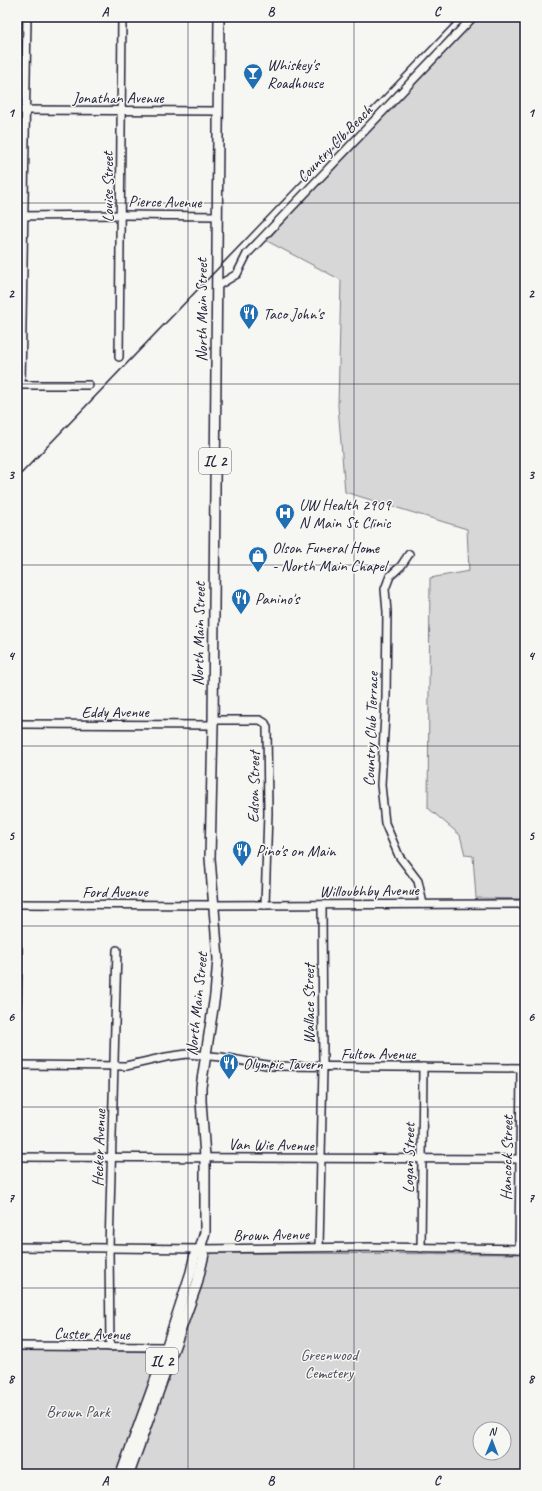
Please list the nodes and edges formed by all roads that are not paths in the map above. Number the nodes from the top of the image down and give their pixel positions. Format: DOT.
graph roads {
  1 [pos="27,17"];
  2 [pos="122,17"];
  3 [pos="219,17"];
  4 [pos="473,17"];
  5 [pos="17,110"];
  6 [pos="26,110"];
  7 [pos="121,111"];
  8 [pos="218,111"];
  9 [pos="121,215"];
  10 [pos="21,216"];
  11 [pos="216,216"];
  12 [pos="217,286"];
  13 [pos="119,357"];
  14 [pos="19,385"];
  15 [pos="89,385"];
  16 [pos="409,554"];
  17 [pos="213,722"];
  18 [pos="17,724"];
  19 [pos="17,904"];
  20 [pos="422,904"];
  21 [pos="525,904"];
  22 [pos="213,905"];
  23 [pos="265,905"];
  24 [pos="322,905"];
  25 [pos="18,949"];
  26 [pos="117,950"];
  27 [pos="17,1006"];
  28 [pos="206,1055"];
  29 [pos="17,1065"];
  30 [pos="114,1065"];
  31 [pos="323,1066"];
  32 [pos="423,1067"];
  33 [pos="523,1068"];
  34 [pos="17,1157"];
  35 [pos="112,1157"];
  36 [pos="205,1157"];
  37 [pos="321,1158"];
  38 [pos="421,1159"];
  39 [pos="522,1159"];
  40 [pos="17,1248"];
  41 [pos="109,1248"];
  42 [pos="319,1248"];
  43 [pos="421,1248"];
  44 [pos="200,1249"];
  45 [pos="522,1249"];
  46 [pos="17,1346"];
  47 [pos="110,1347"];
  48 [pos="167,1347"];
  49 [pos="121,1474"];
  50 [pos="129,1474"];
  1 -- 6 [label="street"];
  2 -- 7 [label="street, Louise Street"];
  3 -- 8 [label="main road, North Main Street / IL 2"];
  4 -- 12 [label="street, Country Clb Beach"];
  5 -- 6 [label="street, Jonathan Avenue"];
  6 -- 7 [label="street, Jonathan Avenue"];
  6 -- 10 [label="street"];
  7 -- 8 [label="street, Jonathan Avenue"];
  7 -- 9 [label="street, Louise Street"];
  8 -- 11 [label="main road, North Main Street / IL 2"];
  9 -- 10 [label="street, Pierce Avenue"];
  9 -- 11 [label="street, Pierce Avenue"];
  9 -- 13 [label="street, Louise Street"];
  10 -- 14 [label="street"];
  11 -- 12 [label="main road, North Main Street / IL 2"];
  12 -- 17 [label="main road, North Main Street / IL 2"];
  14 -- 15 [label="street"];
  16 -- 20 [label="street, Country Club Terrace"];
  17 -- 18 [label="street, Eddy Avenue"];
  17 -- 22 [label="main road, North Main Street / IL 2"];
  17 -- 23 [label="street, Edson Street"];
  19 -- 22 [label="street, Ford Avenue"];
  20 -- 21 [label="street, Willoubhby Avenue"];
  20 -- 24 [label="street, Willoubhby Avenue"];
  22 -- 23 [label="street, Willoubhby Avenue"];
  22 -- 28 [label="main road, North Main Street / IL 2"];
  23 -- 24 [label="street, Willoubhby Avenue"];
  24 -- 31 [label="street, Wallace Street"];
  25 -- 27 [label="street"];
  26 -- 30 [label="street, Hecker Avenue"];
  28 -- 30 [label="street, Fulton Avenue"];
  28 -- 31 [label="street, Fulton Avenue"];
  28 -- 36 [label="main road, North Main Street / IL 2"];
  29 -- 30 [label="street, Fulton Avenue"];
  30 -- 35 [label="street, Hecker Avenue"];
  31 -- 32 [label="street, Fulton Avenue"];
  31 -- 37 [label="street, Wallace Street"];
  32 -- 33 [label="street, Fulton Avenue"];
  32 -- 38 [label="street, Logan Street"];
  33 -- 39 [label="street, Hancock Street"];
  34 -- 35 [label="street, Van Wie Avenue"];
  35 -- 36 [label="street, Van Wie Avenue"];
  35 -- 41 [label="street, Hecker Avenue"];
  36 -- 37 [label="street, Van Wie Avenue"];
  36 -- 44 [label="main road, North Main Street / IL 2"];
  37 -- 38 [label="street, Van Wie Avenue"];
  37 -- 42 [label="street, Wallace Street"];
  38 -- 39 [label="street, Van Wie Avenue"];
  38 -- 43 [label="street, Logan Street"];
  39 -- 45 [label="street, Hancock Street"];
  40 -- 41 [label="street, Brown Avenue"];
  41 -- 44 [label="street, Brown Avenue"];
  41 -- 47 [label="street, Hecker Avenue"];
  42 -- 43 [label="street, Brown Avenue"];
  42 -- 44 [label="street, Brown Avenue"];
  43 -- 45 [label="street, Brown Avenue"];
  44 -- 48 [label="main road, North Main Street / IL 2"];
  44 -- 50 [label="main road, North Main Street / IL 2"];
  46 -- 47 [label="street, Custer Avenue"];
  47 -- 48 [label="street, Custer Avenue"];
  48 -- 49 [label="main road, North Main Street / IL 2"];
}
